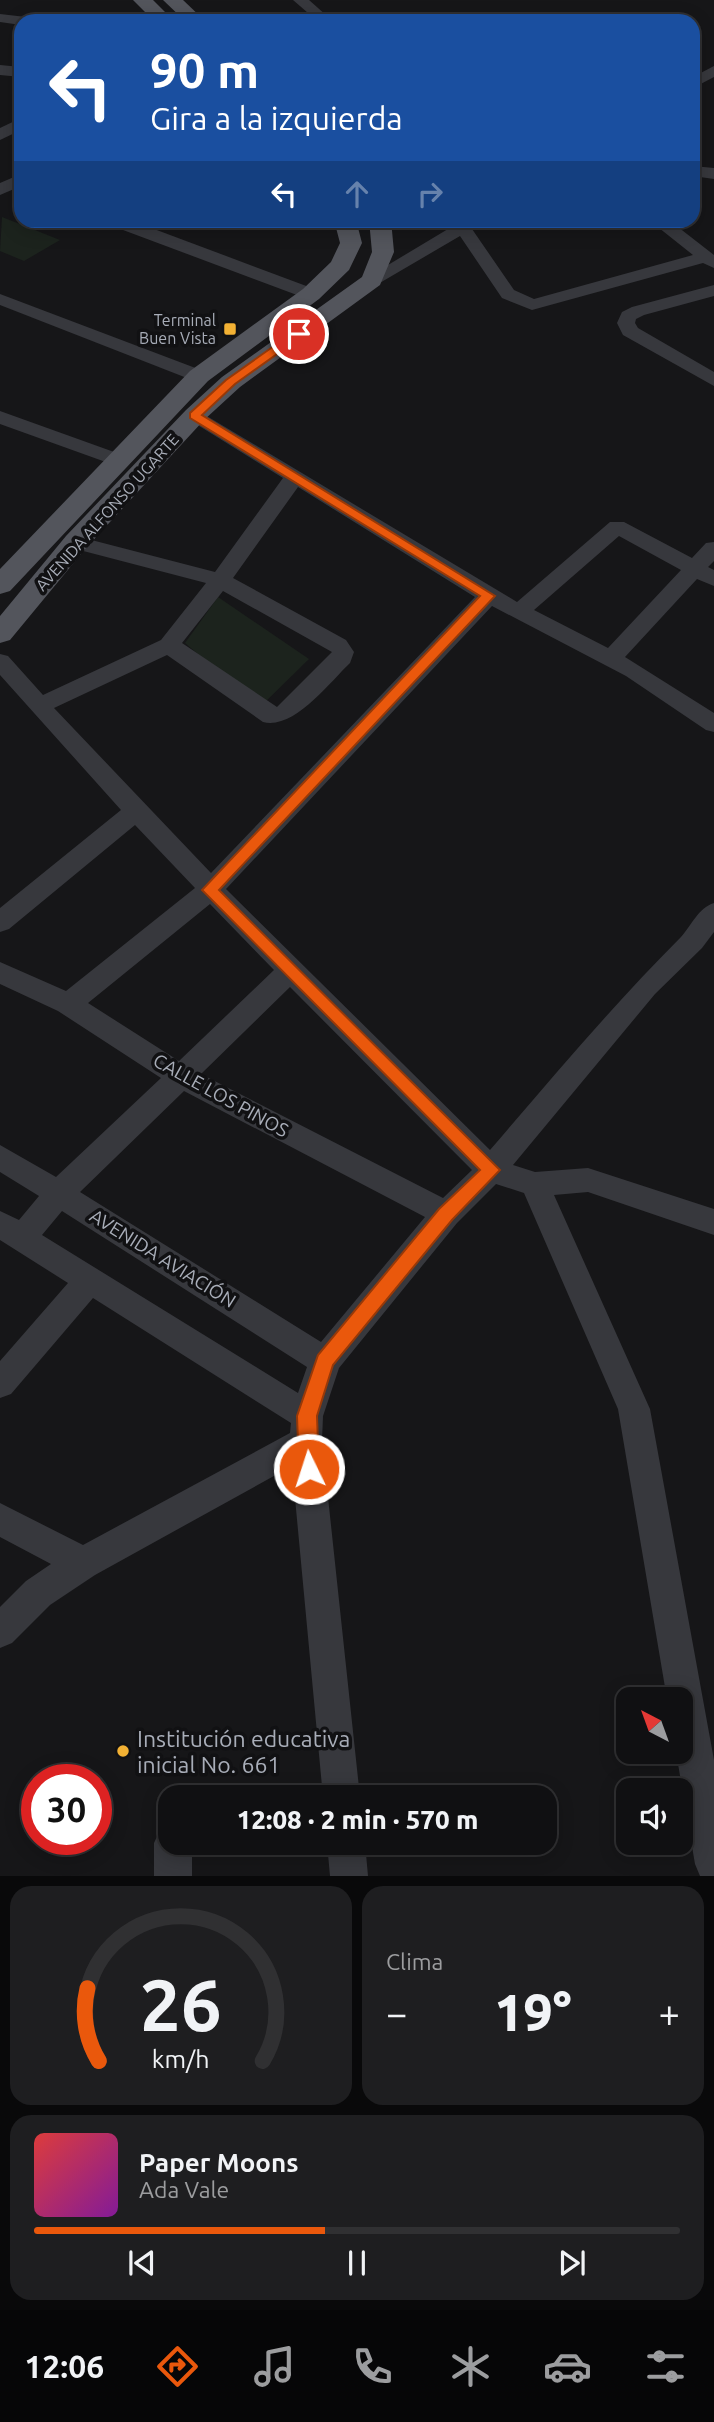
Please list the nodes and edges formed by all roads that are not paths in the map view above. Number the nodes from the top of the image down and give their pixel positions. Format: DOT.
graph roads {
  1 [pos="142,0"];
  2 [pos="172,0"];
  3 [pos="300,0"];
  4 [pos="157,14"];
  5 [pos="188,14"];
  6 [pos="318,14"];
  7 [pos="134,228"];
  8 [pos="347,228"];
  9 [pos="381,228"];
  10 [pos="462,228"];
  11 [pos="471,228"];
  12 [pos="668,228"];
  13 [pos="710,260"];
  14 [pos="648,275"];
  15 [pos="372,280"];
  16 [pos="714,290"];
  17 [pos="311,294"];
  18 [pos="0,299"];
  19 [pos="677,301"];
  20 [pos="199,376"];
  21 [pos="714,380"];
  22 [pos="195,415"];
  23 [pos="0,417"];
  24 [pos="121,461"];
  25 [pos="294,478"];
  26 [pos="76,542"];
  27 [pos="714,548"];
  28 [pos="705,573"];
  29 [pos="220,580"];
  30 [pos="0,584"];
  31 [pos="489,596"];
  32 [pos="518,612"];
  33 [pos="0,634"];
  34 [pos="169,645"];
  35 [pos="611,658"];
  36 [pos="0,661"];
  37 [pos="39,706"];
  38 [pos="714,724"];
  39 [pos="135,812"];
  40 [pos="210,890"];
  41 [pos="714,913"];
  42 [pos="0,922"];
  43 [pos="703,945"];
  44 [pos="291,970"];
  45 [pos="0,972"];
  46 [pos="68,1004"];
  47 [pos="179,1075"];
  48 [pos="0,1157"];
  49 [pos="491,1170"];
  50 [pos="535,1184"];
  51 [pos="60,1192"];
  52 [pos="446,1214"];
  53 [pos="714,1222"];
  54 [pos="11,1231"];
  55 [pos="89,1281"];
  56 [pos="325,1361"];
  57 [pos="0,1384"];
  58 [pos="307,1429"];
  59 [pos="0,1519"];
  60 [pos="83,1563"];
  61 [pos="0,1631"];
  62 [pos="341,1785"];
  63 [pos="173,1855"];
  64 [pos="347,1855"];
  65 [pos="714,1864"];
  66 [pos="173,1876"];
  67 [pos="349,1876"];
  1 -- 4 [label="main road"];
  2 -- 5 [label="main road"];
  3 -- 6 [label="street"];
  7 -- 17 [label="street"];
  8 -- 17 [label="main road, AVENIDA ALFONSO UGARTE"];
  9 -- 15 [label="main road"];
  10 -- 15 [label="street"];
  11 -- 14 [label="street"];
  12 -- 13 [label="street"];
  13 -- 14 [label="street"];
  14 -- 19 [label="street"];
  15 -- 22 [label="main road, AVENIDA ALFONSO UGARTE"];
  16 -- 19 [label="street"];
  17 -- 20 [label="main road, AVENIDA ALFONSO UGARTE"];
  18 -- 20 [label="street"];
  19 -- 21 [label="street"];
  20 -- 24 [label="main road, AVENIDA ALFONSO UGARTE"];
  22 -- 25 [label="street"];
  22 -- 26 [label="main road, AVENIDA ALFONSO UGARTE"];
  23 -- 24 [label="street"];
  24 -- 30 [label="main road, AVENIDA ALFONSO UGARTE"];
  25 -- 29 [label="street"];
  25 -- 31 [label="street"];
  26 -- 29 [label="street"];
  26 -- 33 [label="main road, AVENIDA ALFONSO UGARTE"];
  27 -- 28 [label="street"];
  28 -- 32 [label="street"];
  28 -- 35 [label="street"];
  29 -- 34 [label="street"];
  29 -- 34 [label="street"];
  31 -- 32 [label="street"];
  31 -- 40 [label="street"];
  32 -- 35 [label="street"];
  34 -- 37 [label="street"];
  35 -- 38 [label="street"];
  36 -- 37 [label="street"];
  37 -- 39 [label="street"];
  39 -- 40 [label="street"];
  39 -- 42 [label="street"];
  40 -- 44 [label="street"];
  40 -- 46 [label="street"];
  41 -- 43 [label="street"];
  43 -- 49 [label="street"];
  44 -- 47 [label="street"];
  44 -- 49 [label="street"];
  45 -- 46 [label="street, CALLE LOS PINOS"];
  46 -- 47 [label="street, CALLE LOS PINOS"];
  47 -- 51 [label="street"];
  47 -- 52 [label="street, CALLE LOS PINOS"];
  48 -- 51 [label="street, AVENIDA AVIACIÓN"];
  49 -- 50 [label="street"];
  49 -- 52 [label="street"];
  50 -- 53 [label="street"];
  50 -- 65 [label="street"];
  51 -- 54 [label="street"];
  51 -- 56 [label="street, AVENIDA AVIACIÓN"];
  52 -- 56 [label="street"];
  54 -- 55 [label="street"];
  55 -- 57 [label="street"];
  55 -- 58 [label="street"];
  56 -- 58 [label="street"];
  58 -- 60 [label="street"];
  58 -- 62 [label="street"];
  59 -- 60 [label="street"];
  60 -- 61 [label="street"];
  63 -- 66 [label="street"];
  64 -- 67 [label="street"];
}
